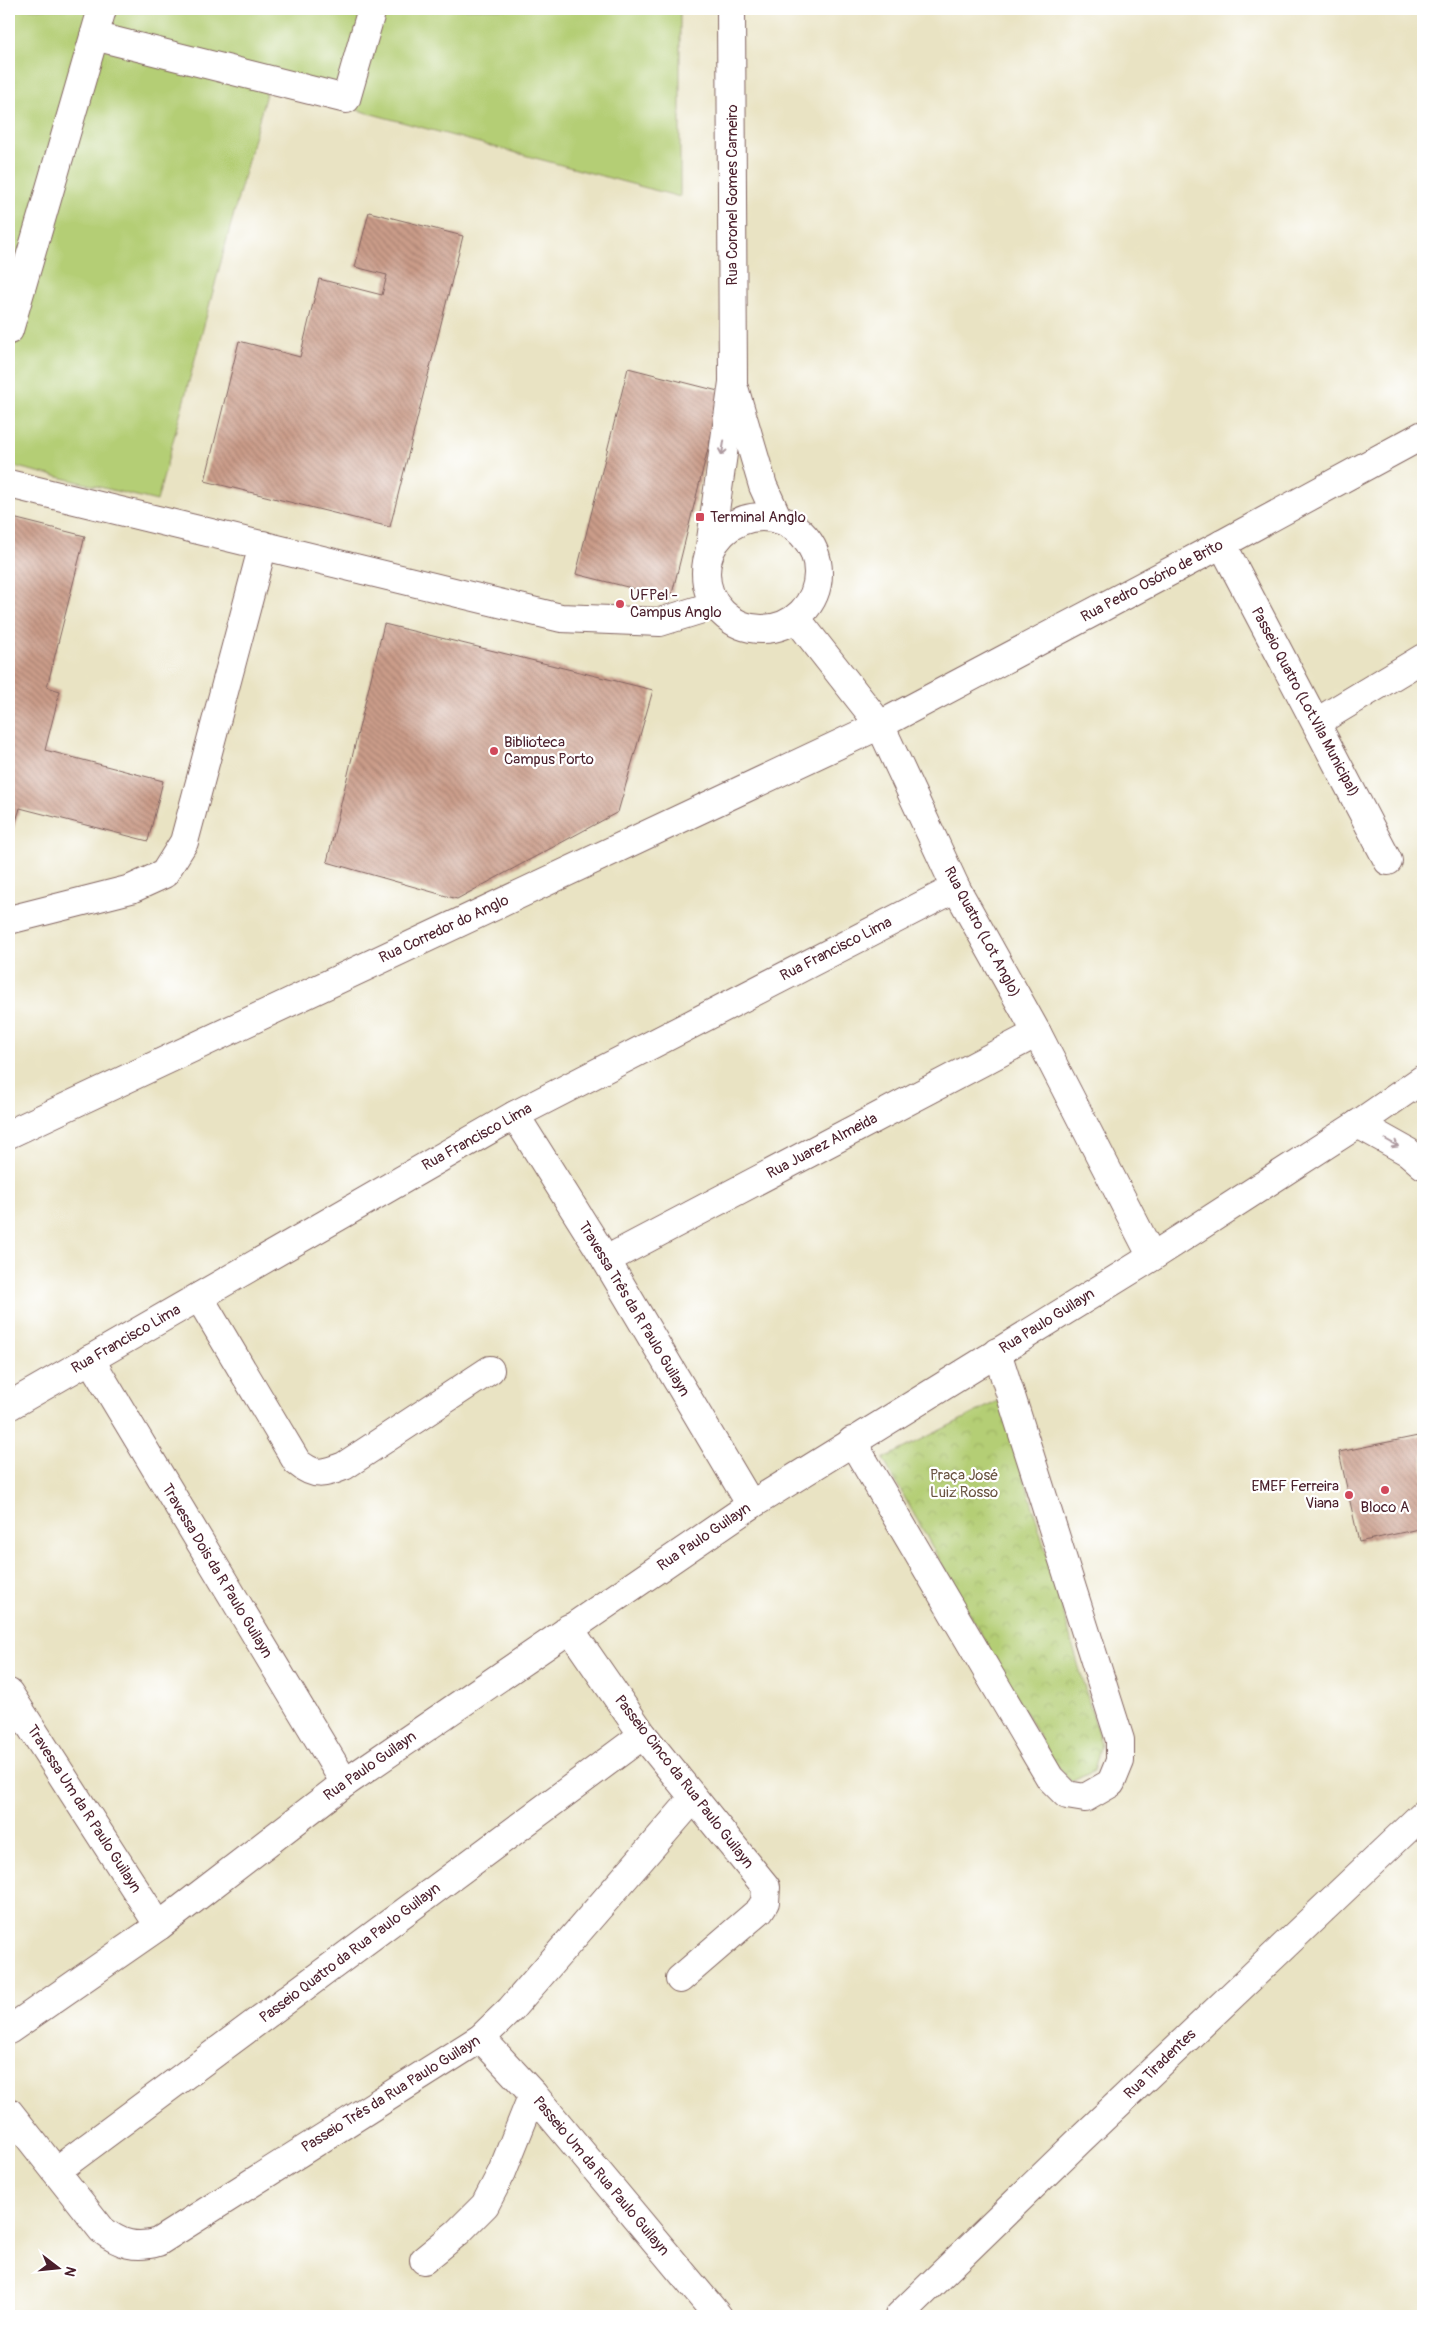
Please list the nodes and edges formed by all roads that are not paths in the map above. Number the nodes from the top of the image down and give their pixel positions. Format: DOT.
graph roads {
  1 [pos="102,9"];
  2 [pos="372,9"];
  3 [pos="731,9"];
  4 [pos="94,36"];
  5 [pos="9,330"];
  6 [pos="733,382"];
  7 [pos="1423,434"];
  8 [pos="9,484"];
  9 [pos="778,519"];
  10 [pos="1222,544"];
  11 [pos="263,545"];
  12 [pos="709,554"];
  13 [pos="715,605"];
  14 [pos="796,618"];
  15 [pos="1423,658"];
  16 [pos="1317,722"];
  17 [pos="880,725"];
  18 [pos="1388,861"];
  19 [pos="956,888"];
  20 [pos="9,920"];
  21 [pos="1037,1033"];
  22 [pos="1423,1079"];
  23 [pos="514,1115"];
  24 [pos="1358,1124"];
  25 [pos="9,1134"];
  26 [pos="1423,1165"];
  27 [pos="1152,1257"];
  28 [pos="606,1260"];
  29 [pos="199,1297"];
  30 [pos="997,1352"];
  31 [pos="90,1359"];
  32 [pos="490,1370"];
  33 [pos="9,1406"];
  34 [pos="852,1441"];
  35 [pos="751,1505"];
  36 [pos="569,1628"];
  37 [pos="9,1693"];
  38 [pos="643,1735"];
  39 [pos="345,1783"];
  40 [pos="693,1799"];
  41 [pos="1423,1814"];
  42 [pos="159,1926"];
  43 [pos="680,1978"];
  44 [pos="9,2030"];
  45 [pos="481,2038"];
  46 [pos="533,2094"];
  47 [pos="9,2112"];
  48 [pos="56,2171"];
  49 [pos="424,2260"];
  50 [pos="718,2316"];
  51 [pos="899,2316"];
  1 -- 4 [label="street"];
  2 -- 4 [label="street"];
  3 -- 6 [label="street, Rua Coronel Gomes Carneiro"];
  4 -- 5 [label="street"];
  6 -- 9 [label="street, Rua Coronel Gomes Carneiro"];
  6 -- 12 [label="street, Rua Coronel Gomes Carneiro, one-way"];
  7 -- 10 [label="street, Rua Pedro Osório de Brito"];
  8 -- 11 [label="street"];
  9 -- 12 [label="street"];
  9 -- 14 [label="street"];
  10 -- 16 [label="street, Passeio Quatro (Lot.Vila Municipal)"];
  10 -- 17 [label="street, Rua Pedro Osório de Brito"];
  11 -- 13 [label="street"];
  11 -- 20 [label="street"];
  12 -- 13 [label="street"];
  13 -- 14 [label="street"];
  14 -- 17 [label="street, Rua Quatro (Lot Anglo)"];
  15 -- 16 [label="street"];
  16 -- 18 [label="street, Passeio Quatro (Lot.Vila Municipal)"];
  17 -- 19 [label="street, Rua Quatro (Lot Anglo)"];
  17 -- 25 [label="street, Rua Corredor do Anglo"];
  19 -- 21 [label="street, Rua Quatro (Lot Anglo)"];
  19 -- 23 [label="street, Rua Francisco Lima"];
  21 -- 27 [label="street, Rua Quatro (Lot Anglo)"];
  21 -- 28 [label="street, Rua Juarez Almeida"];
  22 -- 24 [label="street, Rua Paulo Guilayn"];
  23 -- 28 [label="street, Travessa Três da R Paulo Guilayn"];
  23 -- 29 [label="street, Rua Francisco Lima"];
  24 -- 26 [label="street, one-way"];
  24 -- 27 [label="street, Rua Paulo Guilayn"];
  27 -- 30 [label="street, Rua Paulo Guilayn"];
  28 -- 35 [label="street, Travessa Três da R Paulo Guilayn"];
  29 -- 31 [label="street, Rua Francisco Lima"];
  29 -- 32 [label="street"];
  30 -- 34 [label="street, Rua Paulo Guilayn"];
  30 -- 34 [label="street"];
  31 -- 33 [label="street, Rua Francisco Lima"];
  31 -- 39 [label="street, Travessa Dois da R Paulo Guilayn"];
  34 -- 35 [label="street, Rua Paulo Guilayn"];
  35 -- 36 [label="street, Rua Paulo Guilayn"];
  36 -- 38 [label="street, Passeio Cinco da Rua Paulo Guilayn"];
  36 -- 39 [label="street, Rua Paulo Guilayn"];
  37 -- 42 [label="street, Travessa Um da R Paulo Guilayn"];
  38 -- 40 [label="street, Passeio Cinco da Rua Paulo Guilayn"];
  38 -- 48 [label="street, Passeio Quatro da Rua Paulo Guilayn"];
  39 -- 42 [label="street, Rua Paulo Guilayn"];
  40 -- 43 [label="street, Passeio Cinco da Rua Paulo Guilayn"];
  40 -- 45 [label="street, Passeio Três da Rua Paulo Guilayn"];
  41 -- 51 [label="street, Rua Tiradentes"];
  42 -- 44 [label="street, Rua Paulo Guilayn"];
  45 -- 46 [label="street, Passeio Um da Rua Paulo Guilayn"];
  45 -- 48 [label="street, Passeio Três da Rua Paulo Guilayn"];
  46 -- 49 [label="street"];
  46 -- 50 [label="street, Passeio Um da Rua Paulo Guilayn"];
  47 -- 48 [label="street"];
}
